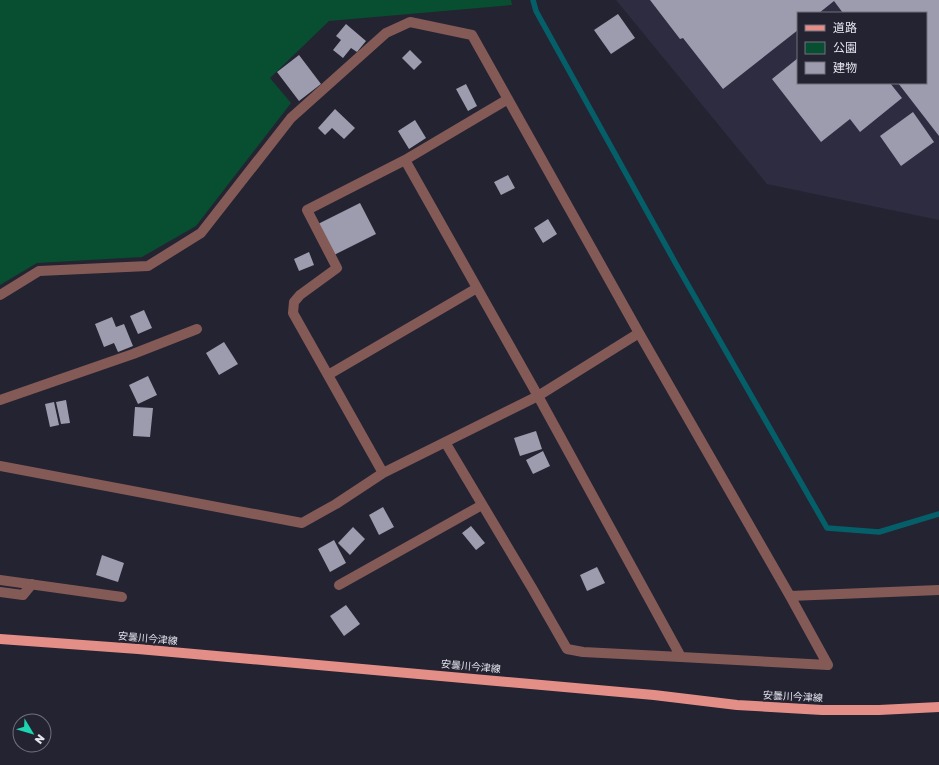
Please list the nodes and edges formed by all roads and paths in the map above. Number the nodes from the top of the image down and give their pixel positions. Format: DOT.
graph roads {
  1 [pos="508,99"];
  2 [pos="405,160"];
  3 [pos="477,288"];
  4 [pos="0,295"];
  5 [pos="197,329"];
  6 [pos="639,333"];
  7 [pos="328,376"];
  8 [pos="538,396"];
  9 [pos="0,400"];
  10 [pos="444,442"];
  11 [pos="0,466"];
  12 [pos="383,473"];
  13 [pos="482,505"];
  14 [pos="0,580"];
  15 [pos="32,584"];
  16 [pos="339,584"];
  17 [pos="939,590"];
  18 [pos="0,592"];
  19 [pos="790,596"];
  20 [pos="122,597"];
  21 [pos="0,638"];
  22 [pos="681,657"];
  23 [pos="939,708"];
  1 -- 2 [label="street"];
  1 -- 4 [label="street"];
  1 -- 6 [label="street"];
  2 -- 3 [label="street"];
  2 -- 7 [label="street"];
  3 -- 7 [label="street"];
  3 -- 8 [label="street"];
  5 -- 9 [label="street"];
  6 -- 8 [label="street"];
  6 -- 19 [label="street"];
  7 -- 12 [label="street"];
  8 -- 10 [label="street"];
  8 -- 22 [label="street"];
  10 -- 12 [label="street"];
  10 -- 13 [label="street"];
  11 -- 12 [label="street"];
  13 -- 16 [label="street"];
  13 -- 22 [label="street"];
  14 -- 15 [label="street"];
  15 -- 18 [label="street"];
  15 -- 20 [label="street"];
  17 -- 19 [label="street"];
  19 -- 22 [label="street"];
  21 -- 23 [label="main road, 安曇川今津線"];
}
